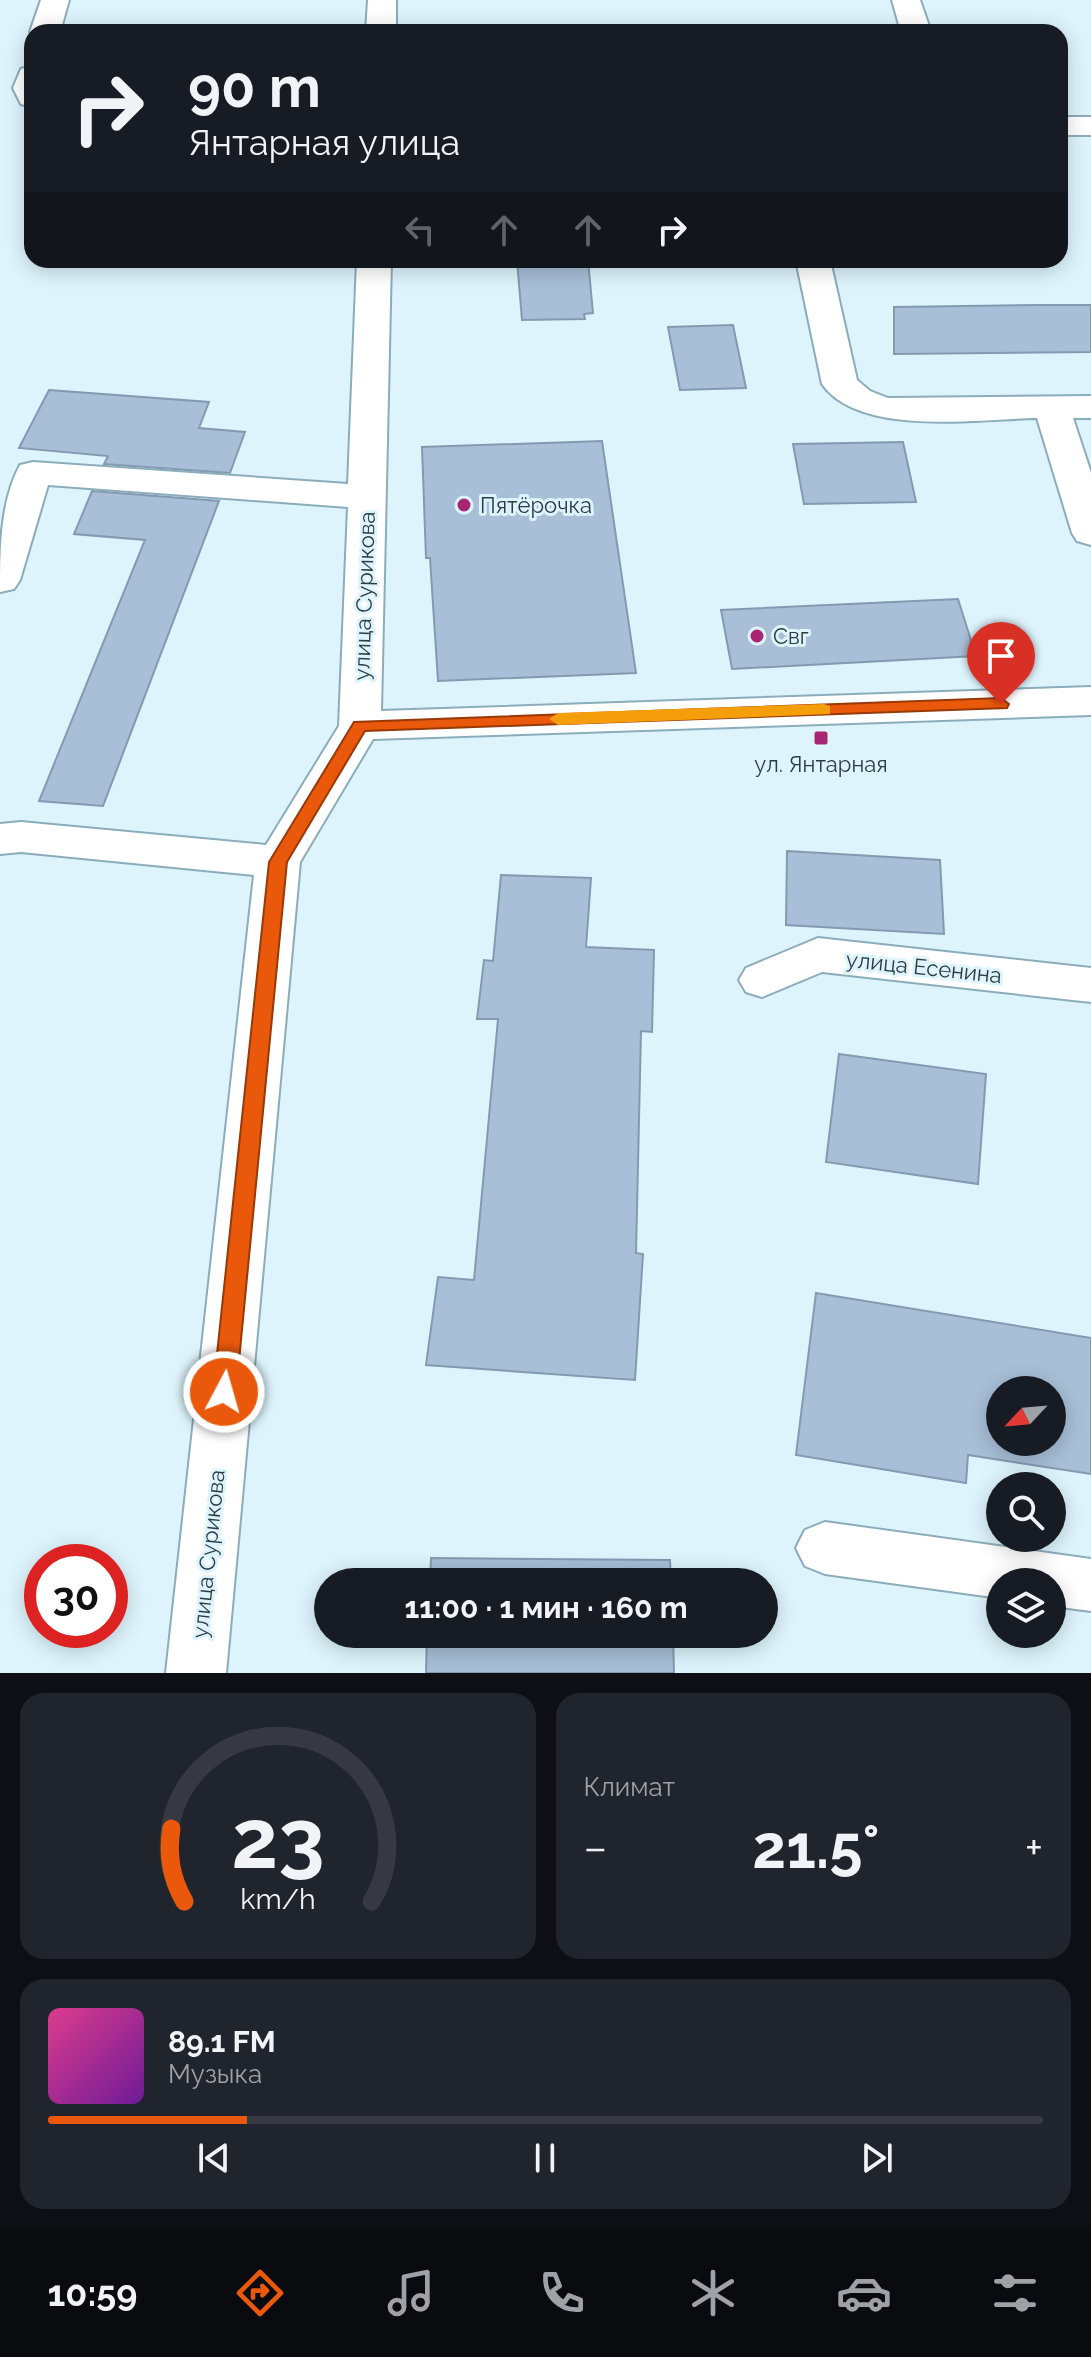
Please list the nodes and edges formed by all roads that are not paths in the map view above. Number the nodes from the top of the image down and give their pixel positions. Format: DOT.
graph roads {
  1 [pos="55,0"];
  2 [pos="382,0"];
  3 [pos="906,0"];
  4 [pos="48,24"];
  5 [pos="381,24"];
  6 [pos="914,24"];
  7 [pos="1068,126"];
  8 [pos="1091,126"];
  9 [pos="374,268"];
  10 [pos="815,268"];
  11 [pos="1091,407"];
  12 [pos="1052,408"];
  13 [pos="17,471"];
  14 [pos="367,497"];
  15 [pos="1091,533"];
  16 [pos="0,580"];
  17 [pos="1091,701"];
  18 [pos="360,726"];
  19 [pos="0,839"];
  20 [pos="278,862"];
  21 [pos="762,980"];
  22 [pos="1091,985"];
  23 [pos="825,1548"];
  24 [pos="1091,1585"];
  25 [pos="196,1673"];
  1 -- 4 [label="street"];
  2 -- 5 [label="street"];
  3 -- 6 [label="street"];
  7 -- 8 [label="street"];
  9 -- 14 [label="street, улица Сурикова"];
  10 -- 12 [label="street"];
  11 -- 12 [label="street"];
  12 -- 15 [label="street"];
  13 -- 14 [label="street"];
  13 -- 16 [label="street"];
  14 -- 18 [label="street, улица Сурикова"];
  17 -- 18 [label="street"];
  18 -- 20 [label="street, улица Сурикова"];
  19 -- 20 [label="street"];
  20 -- 25 [label="street, улица Сурикова"];
  21 -- 22 [label="street, улица Есенина"];
  23 -- 24 [label="street"];
}
